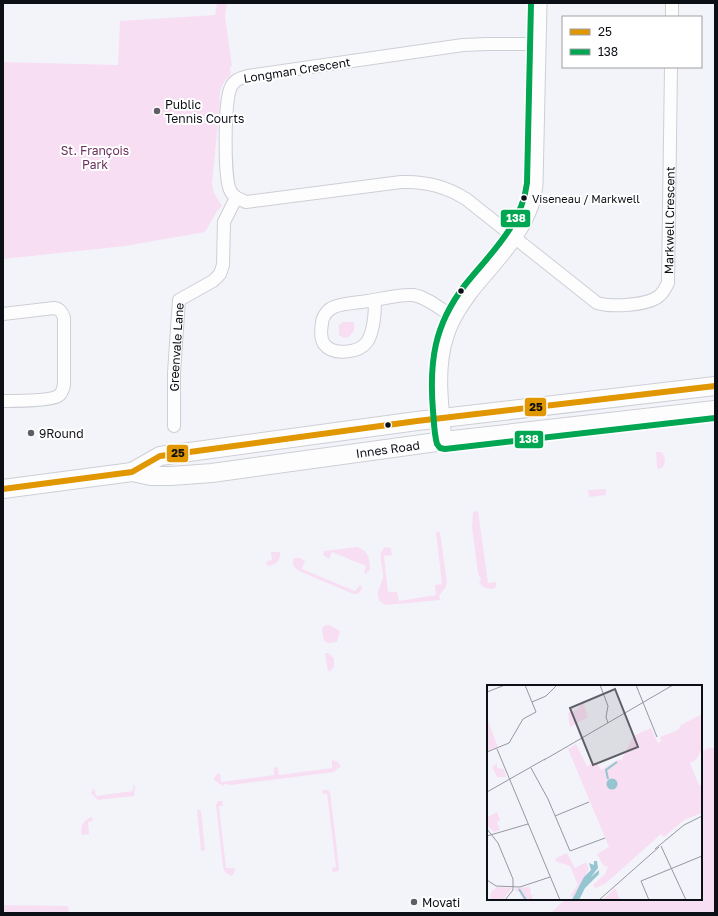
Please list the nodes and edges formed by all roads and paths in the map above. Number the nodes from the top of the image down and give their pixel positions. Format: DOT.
graph roads {
  1 [pos="539,3"];
  2 [pos="672,3"];
  3 [pos="672,16"];
  4 [pos="538,44"];
  5 [pos="671,68"];
  6 [pos="236,198"];
  7 [pos="514,236"];
  8 [pos="375,300"];
  9 [pos="3,314"];
  10 [pos="453,318"];
  11 [pos="715,386"];
  12 [pos="3,401"];
  13 [pos="715,410"];
  14 [pos="442,419"];
  15 [pos="174,426"];
  16 [pos="444,441"];
  17 [pos="132,472"];
  18 [pos="3,488"];
  1 -- 4 [label="street"];
  2 -- 3 [label="street"];
  4 -- 6 [label="street, Longman Crescent"];
  4 -- 7 [label="street"];
  5 -- 7 [label="street, Markwell Crescent"];
  6 -- 7 [label="street"];
  6 -- 15 [label="street, Greenvale Lane"];
  7 -- 10 [label="street"];
  8 -- 8 [label="street"];
  8 -- 10 [label="street"];
  9 -- 12 [label="street"];
  10 -- 14 [label="street"];
  11 -- 14 [label="main road, Innes Road"];
  13 -- 16 [label="main road, Innes Road"];
  14 -- 16 [label="street"];
  14 -- 17 [label="main road, Innes Road"];
  16 -- 17 [label="main road, Innes Road"];
  17 -- 18 [label="main road, Innes Road"];
}
